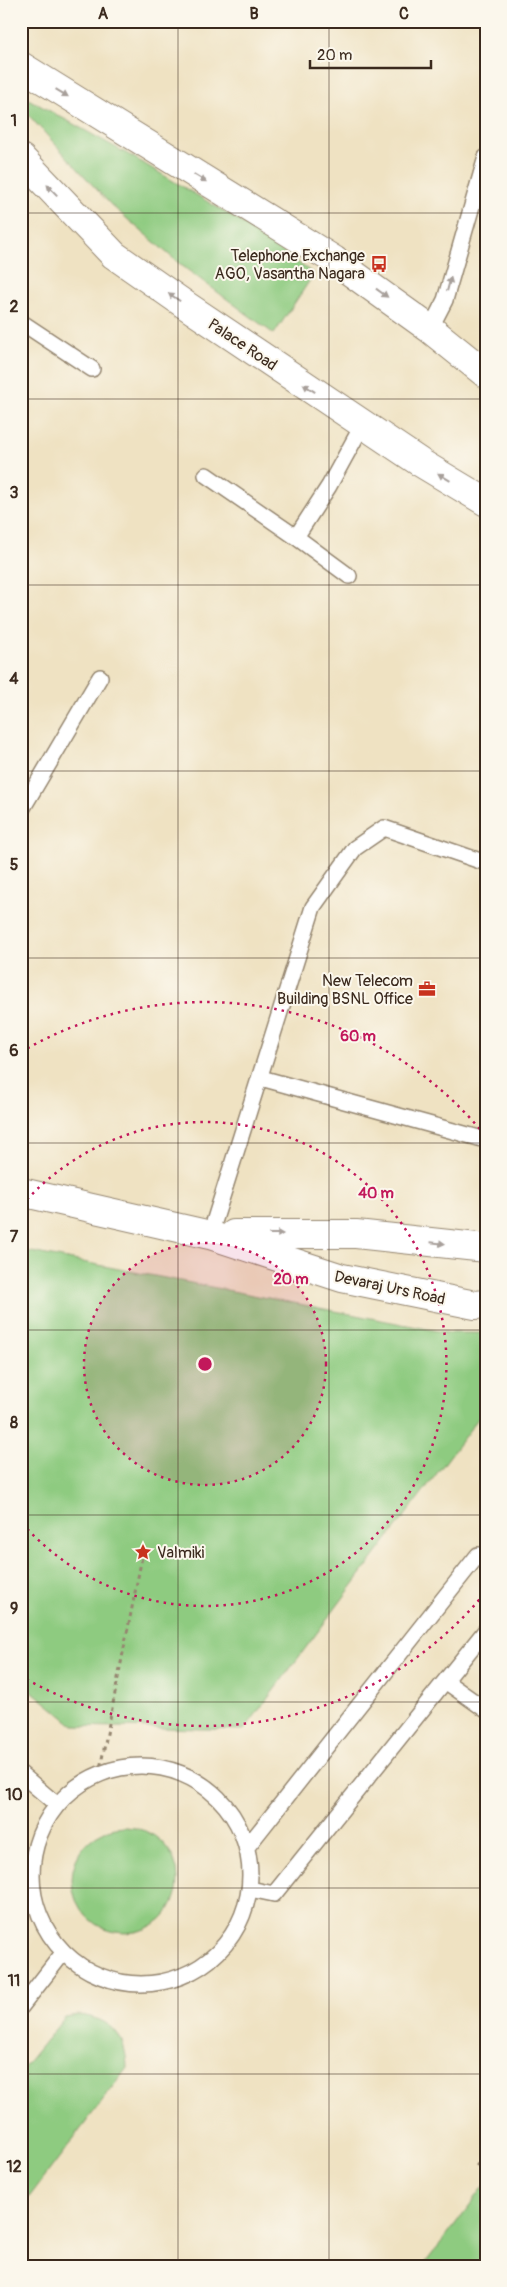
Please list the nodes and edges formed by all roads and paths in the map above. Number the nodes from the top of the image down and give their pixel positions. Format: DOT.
graph roads {
  1 [pos="21,66"];
  2 [pos="486,157"];
  3 [pos="21,158"];
  4 [pos="21,322"];
  5 [pos="430,328"];
  6 [pos="92,369"];
  7 [pos="486,374"];
  8 [pos="363,424"];
  9 [pos="206,475"];
  10 [pos="486,502"];
  11 [pos="296,537"];
  12 [pos="348,576"];
  13 [pos="100,677"];
  14 [pos="21,811"];
  15 [pos="486,863"];
  16 [pos="261,1078"];
  17 [pos="486,1140"];
  18 [pos="21,1192"];
  19 [pos="210,1235"];
  20 [pos="486,1248"];
  21 [pos="486,1304"];
  22 [pos="143,1552"];
  23 [pos="486,1555"];
  24 [pos="486,1630"];
  25 [pos="446,1681"];
  26 [pos="486,1710"];
  27 [pos="21,1774"];
  28 [pos="99,1774"];
  29 [pos="56,1804"];
  30 [pos="247,1847"];
  31 [pos="27,1871"];
  32 [pos="250,1889"];
  33 [pos="63,1953"];
  34 [pos="21,2007"];
  35 [pos="476,2164"];
  36 [pos="486,2171"];
  1 -- 5 [label="main road, one-way"];
  5 -- 2 [label="lane, one-way"];
  8 -- 3 [label="main road, Palace Road, one-way"];
  4 -- 6 [label="lane"];
  5 -- 7 [label="main road"];
  10 -- 8 [label="main road, Palace Road, one-way"];
  8 -- 11 [label="lane"];
  9 -- 11 [label="lane"];
  11 -- 12 [label="lane"];
  13 -- 14 [label="lane"];
  15 -- 16 [label="lane"];
  16 -- 17 [label="lane"];
  16 -- 19 [label="lane"];
  18 -- 19 [label="main road, Devaraj Urs Road"];
  19 -- 20 [label="main road, Devaraj Urs Road, one-way"];
  19 -- 21 [label="main road, Devaraj Urs Road"];
  22 -- 28 [label="path"];
  23 -- 30 [label="lane"];
  24 -- 25 [label="lane"];
  25 -- 26 [label="lane"];
  25 -- 32 [label="lane"];
  27 -- 29 [label="lane"];
  28 -- 29 [label="lane"];
  28 -- 30 [label="lane"];
  29 -- 31 [label="lane"];
  30 -- 32 [label="lane"];
  31 -- 33 [label="lane"];
  32 -- 33 [label="lane"];
  33 -- 34 [label="lane"];
  35 -- 36 [label="path"];
}
